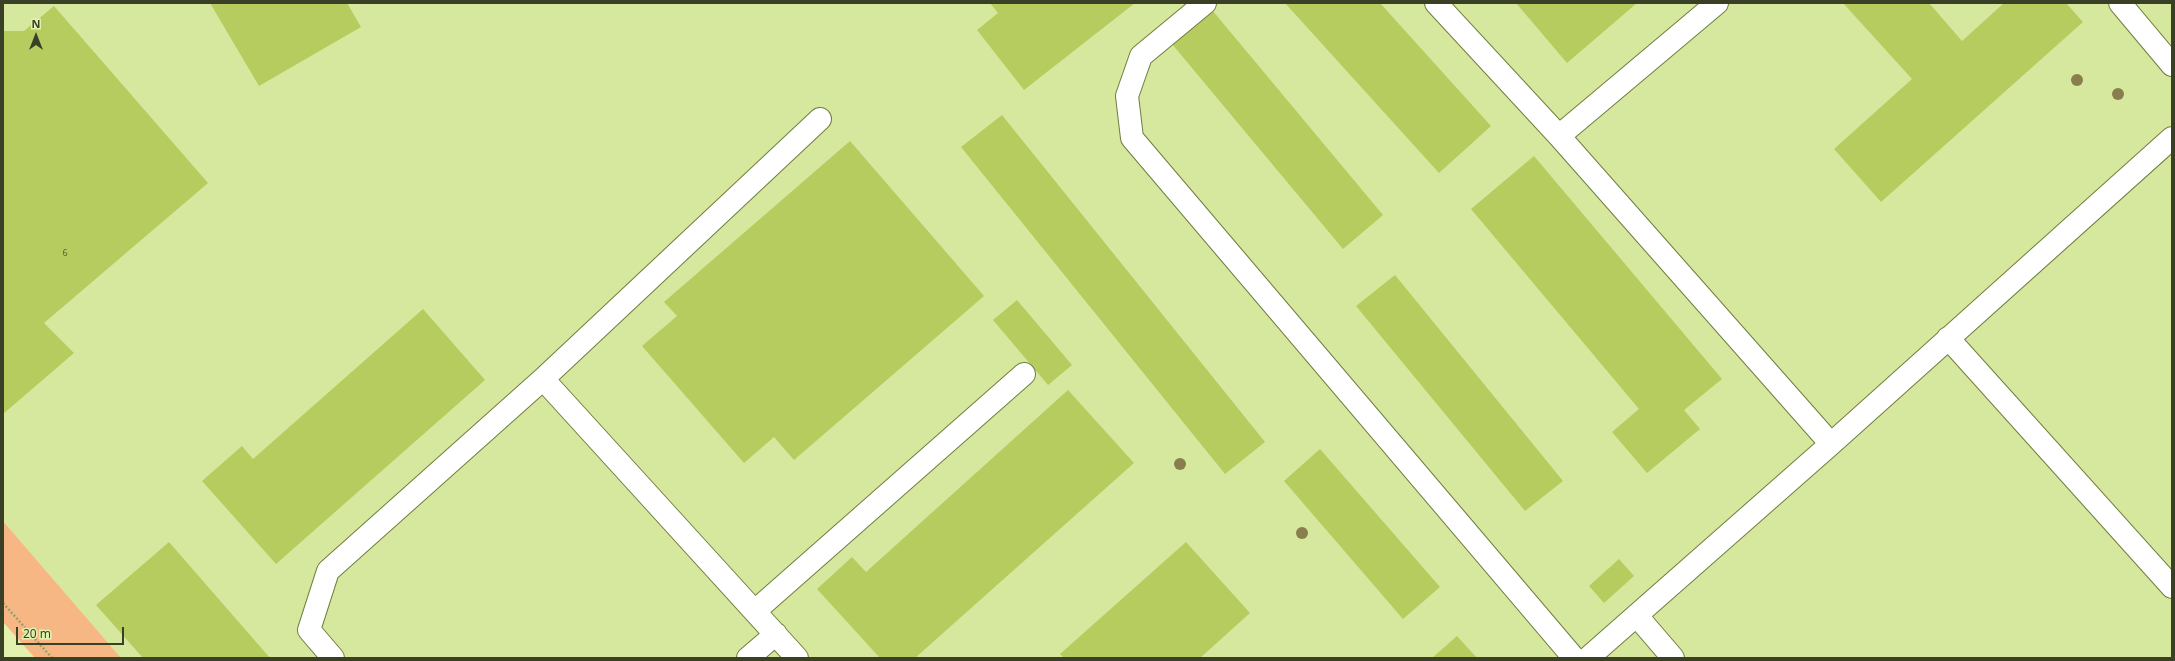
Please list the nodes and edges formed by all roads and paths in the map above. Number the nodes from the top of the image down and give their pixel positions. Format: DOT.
graph roads {
  1 [pos="1205,3"];
  2 [pos="1436,3"];
  3 [pos="1717,3"];
  4 [pos="2120,3"];
  5 [pos="2172,65"];
  6 [pos="820,119"];
  7 [pos="1559,136"];
  8 [pos="2172,138"];
  9 [pos="1948,338"];
  10 [pos="1024,374"];
  11 [pos="543,379"];
  12 [pos="1831,444"];
  13 [pos="2172,587"];
  14 [pos="3,603"];
  15 [pos="755,611"];
  16 [pos="1636,616"];
  17 [pos="776,634"];
  18 [pos="52,658"];
  19 [pos="333,658"];
  20 [pos="748,658"];
  21 [pos="797,658"];
  22 [pos="1574,658"];
  23 [pos="1588,658"];
  24 [pos="1673,658"];
  1 -- 22 [label="lane"];
  2 -- 7 [label="lane"];
  3 -- 7 [label="lane"];
  4 -- 5 [label="lane"];
  6 -- 11 [label="lane"];
  7 -- 12 [label="lane"];
  8 -- 9 [label="lane"];
  9 -- 12 [label="lane"];
  9 -- 13 [label="lane"];
  10 -- 15 [label="lane"];
  11 -- 15 [label="lane"];
  11 -- 19 [label="lane"];
  12 -- 16 [label="lane"];
  14 -- 18 [label="path"];
  15 -- 17 [label="lane"];
  16 -- 23 [label="lane"];
  16 -- 24 [label="lane"];
  17 -- 20 [label="lane"];
  17 -- 21 [label="lane"];
}
